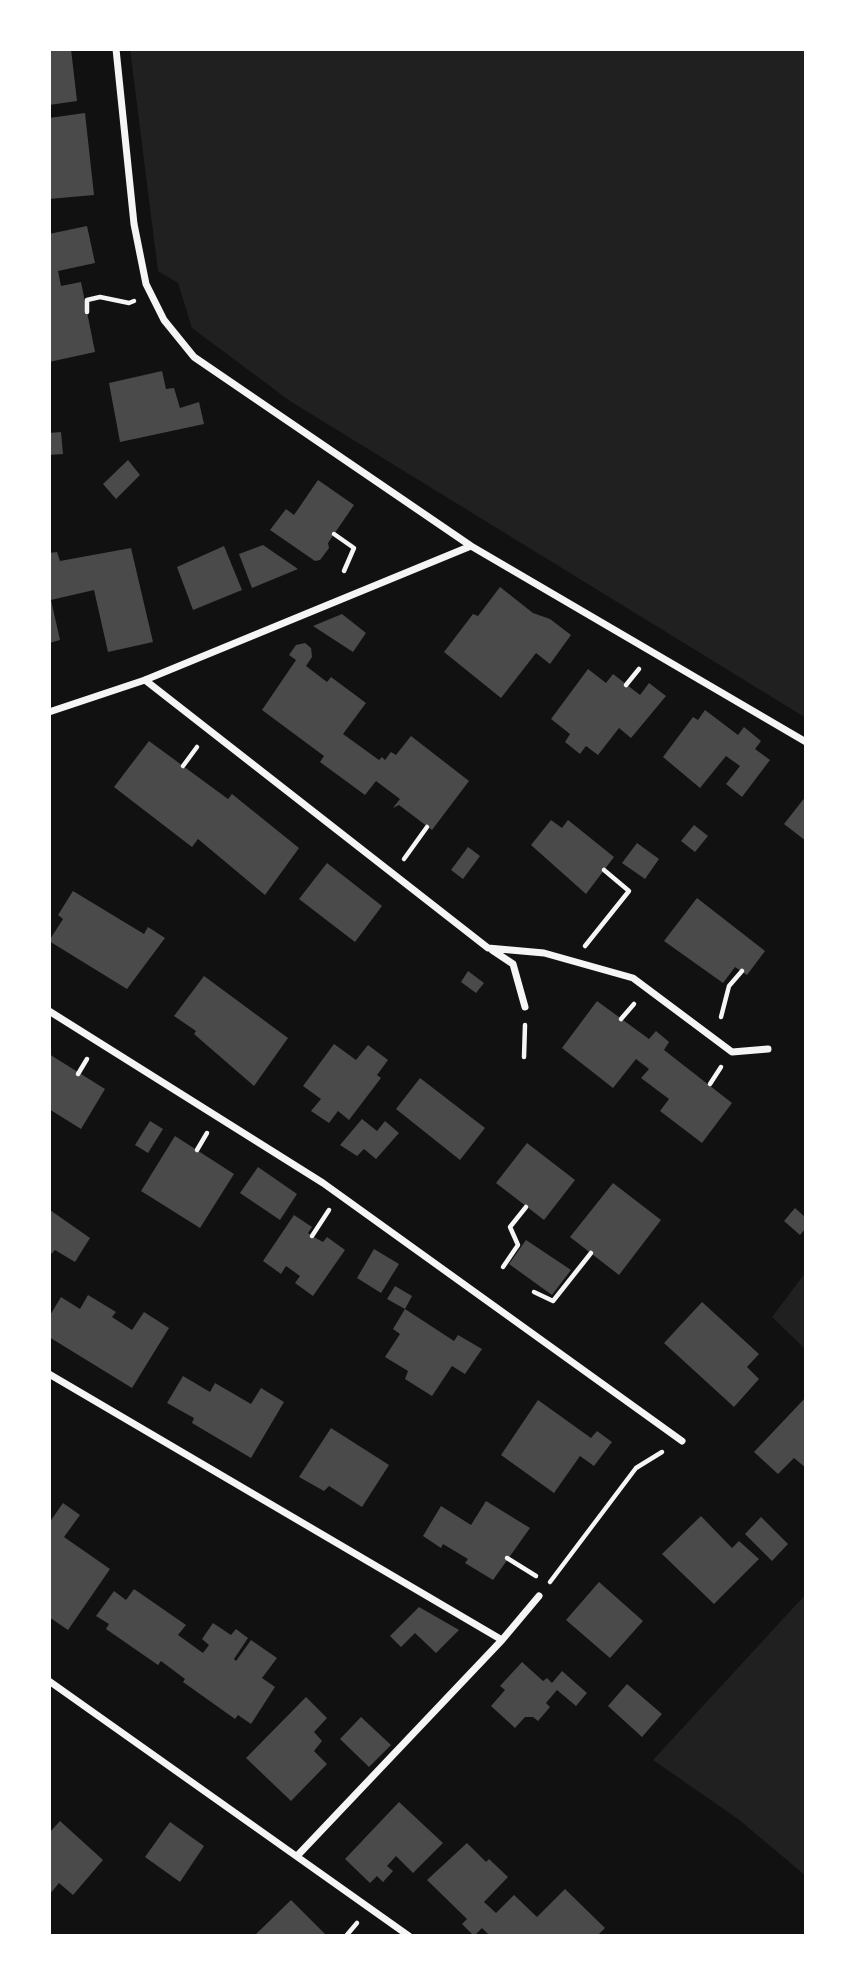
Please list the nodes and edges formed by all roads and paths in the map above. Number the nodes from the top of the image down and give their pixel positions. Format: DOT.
graph roads {
  1 [pos="116,49"];
  2 [pos="152,295"];
  3 [pos="87,312"];
  4 [pos="334,534"];
  5 [pos="471,546"];
  6 [pos="344,571"];
  7 [pos="644,662"];
  8 [pos="145,680"];
  9 [pos="626,685"];
  10 [pos="49,712"];
  11 [pos="806,742"];
  12 [pos="200,743"];
  13 [pos="183,766"];
  14 [pos="428,827"];
  15 [pos="411,849"];
  16 [pos="604,870"];
  17 [pos="584,947"];
  18 [pos="488,948"];
  19 [pos="742,971"];
  20 [pos="526,1007"];
  21 [pos="49,1011"];
  22 [pos="719,1024"];
  23 [pos="768,1049"];
  24 [pos="92,1051"];
  25 [pos="524,1057"];
  26 [pos="78,1074"];
  27 [pos="212,1125"];
  28 [pos="197,1150"];
  29 [pos="333,1204"];
  30 [pos="526,1206"];
  31 [pos="313,1236"];
  32 [pos="591,1254"];
  33 [pos="502,1267"];
  34 [pos="534,1292"];
  35 [pos="49,1374"];
  36 [pos="682,1441"];
  37 [pos="508,1558"];
  38 [pos="549,1584"];
  39 [pos="539,1596"];
  40 [pos="502,1640"];
  41 [pos="49,1681"];
  42 [pos="298,1855"];
  43 [pos="360,1920"];
  44 [pos="346,1936"];
  45 [pos="410,1936"];
  1 -- 2 [label="street"];
  2 -- 3 [label="path"];
  2 -- 5 [label="street"];
  4 -- 6 [label="path"];
  5 -- 8 [label="street"];
  5 -- 11 [label="street"];
  7 -- 9 [label="path"];
  8 -- 10 [label="street"];
  8 -- 18 [label="street"];
  12 -- 13 [label="path"];
  14 -- 15 [label="path"];
  16 -- 17 [label="path"];
  18 -- 20 [label="street"];
  18 -- 23 [label="street"];
  19 -- 22 [label="path"];
  20 -- 25 [label="path"];
  21 -- 36 [label="street"];
  24 -- 26 [label="path"];
  27 -- 28 [label="path"];
  29 -- 31 [label="path"];
  30 -- 33 [label="path"];
  32 -- 34 [label="path"];
  35 -- 40 [label="street"];
  36 -- 38 [label="path"];
  37 -- 38 [label="path"];
  38 -- 39 [label="path"];
  39 -- 40 [label="street"];
  40 -- 42 [label="street"];
  41 -- 42 [label="street"];
  42 -- 45 [label="street"];
  43 -- 44 [label="path"];
}
